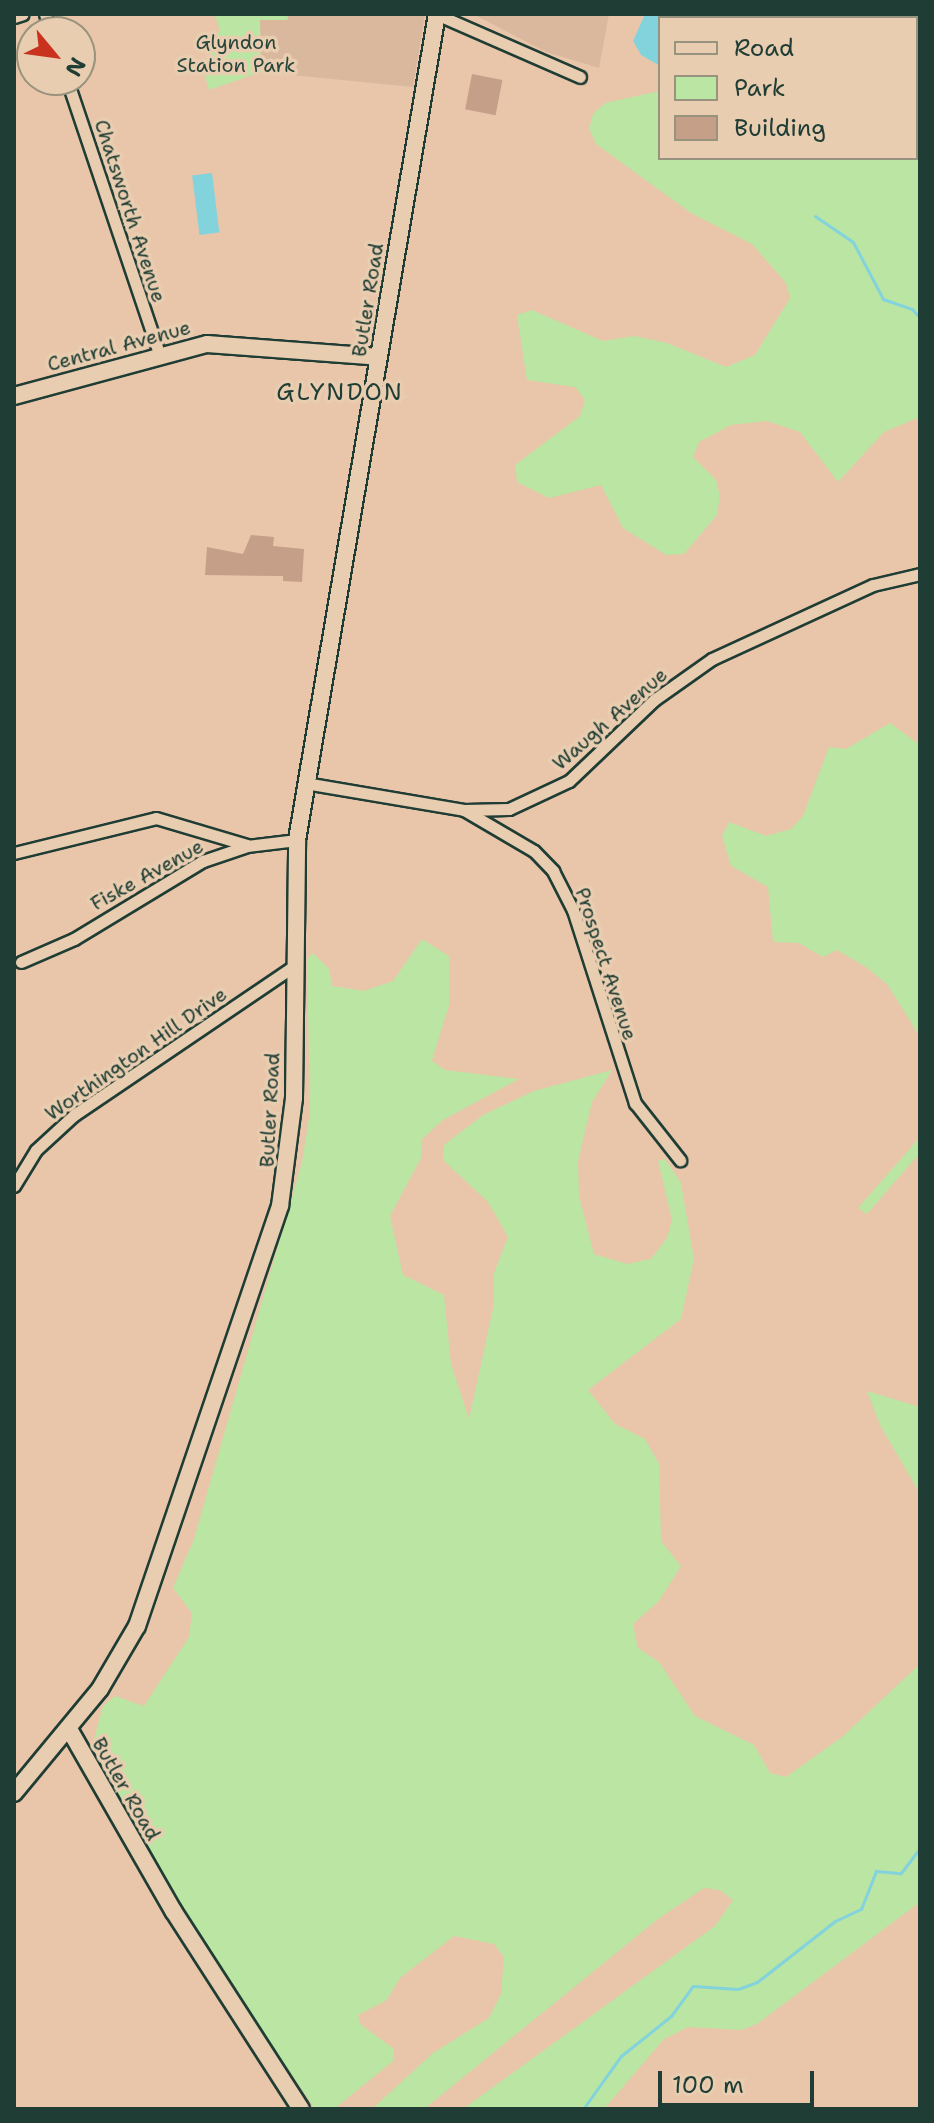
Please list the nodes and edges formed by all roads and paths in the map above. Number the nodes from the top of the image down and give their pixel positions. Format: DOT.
graph roads {
  1 [pos="23,14"];
  2 [pos="436,14"];
  3 [pos="14,17"];
  4 [pos="580,77"];
  5 [pos="72,96"];
  6 [pos="159,354"];
  7 [pos="379,357"];
  8 [pos="14,396"];
  9 [pos="920,574"];
  10 [pos="305,783"];
  11 [pos="464,810"];
  12 [pos="297,840"];
  13 [pos="247,846"];
  14 [pos="14,853"];
  15 [pos="21,962"];
  16 [pos="294,966"];
  17 [pos="680,1160"];
  18 [pos="14,1186"];
  19 [pos="69,1729"];
  20 [pos="14,1793"];
  21 [pos="301,2109"];
  1 -- 3 [label="street"];
  2 -- 4 [label="street"];
  2 -- 7 [label="main road, Butler Road"];
  5 -- 6 [label="street, Chatsworth Avenue"];
  6 -- 7 [label="main road, Central Avenue"];
  6 -- 8 [label="main road, Central Avenue"];
  7 -- 10 [label="main road, Butler Road"];
  9 -- 11 [label="street, Waugh Avenue"];
  10 -- 11 [label="street, Waugh Avenue"];
  10 -- 12 [label="main road, Butler Road"];
  11 -- 17 [label="street, Prospect Avenue"];
  12 -- 13 [label="street, Fiske Avenue"];
  12 -- 16 [label="main road, Butler Road"];
  13 -- 14 [label="street"];
  13 -- 15 [label="street, Fiske Avenue"];
  16 -- 18 [label="street, Worthington Hill Drive"];
  16 -- 19 [label="main road, Butler Road"];
  19 -- 20 [label="main road"];
  19 -- 21 [label="main road, Butler Road"];
}
